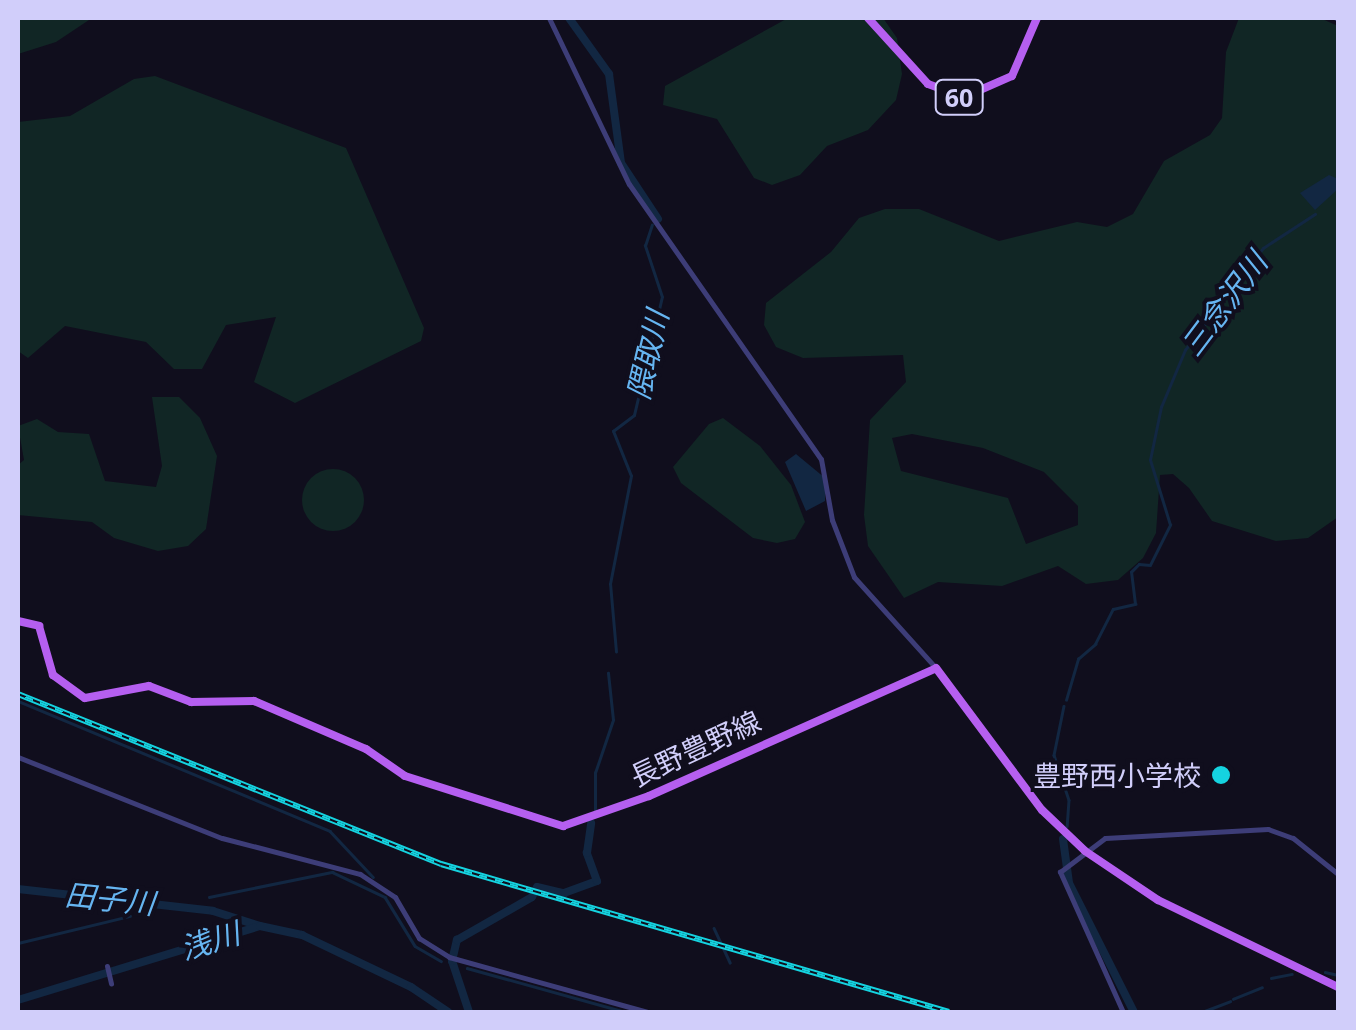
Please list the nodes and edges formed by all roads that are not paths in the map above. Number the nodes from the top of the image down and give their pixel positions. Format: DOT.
graph roads {
  1 [pos="549,18"];
  2 [pos="868,18"];
  3 [pos="1037,18"];
  4 [pos="18,621"];
  5 [pos="936,668"];
  6 [pos="18,757"];
  7 [pos="1086,851"];
  8 [pos="1338,874"];
  9 [pos="107,966"];
  10 [pos="111,983"];
  11 [pos="1338,987"];
  12 [pos="647,1012"];
  13 [pos="1123,1012"];
  1 -- 5 [label="street"];
  2 -- 3 [label="main road, 60"];
  4 -- 5 [label="main road, 長野豊野線"];
  5 -- 7 [label="main road"];
  6 -- 12 [label="street"];
  7 -- 8 [label="street"];
  7 -- 11 [label="main road"];
  7 -- 13 [label="street"];
  9 -- 10 [label="street"];
}
